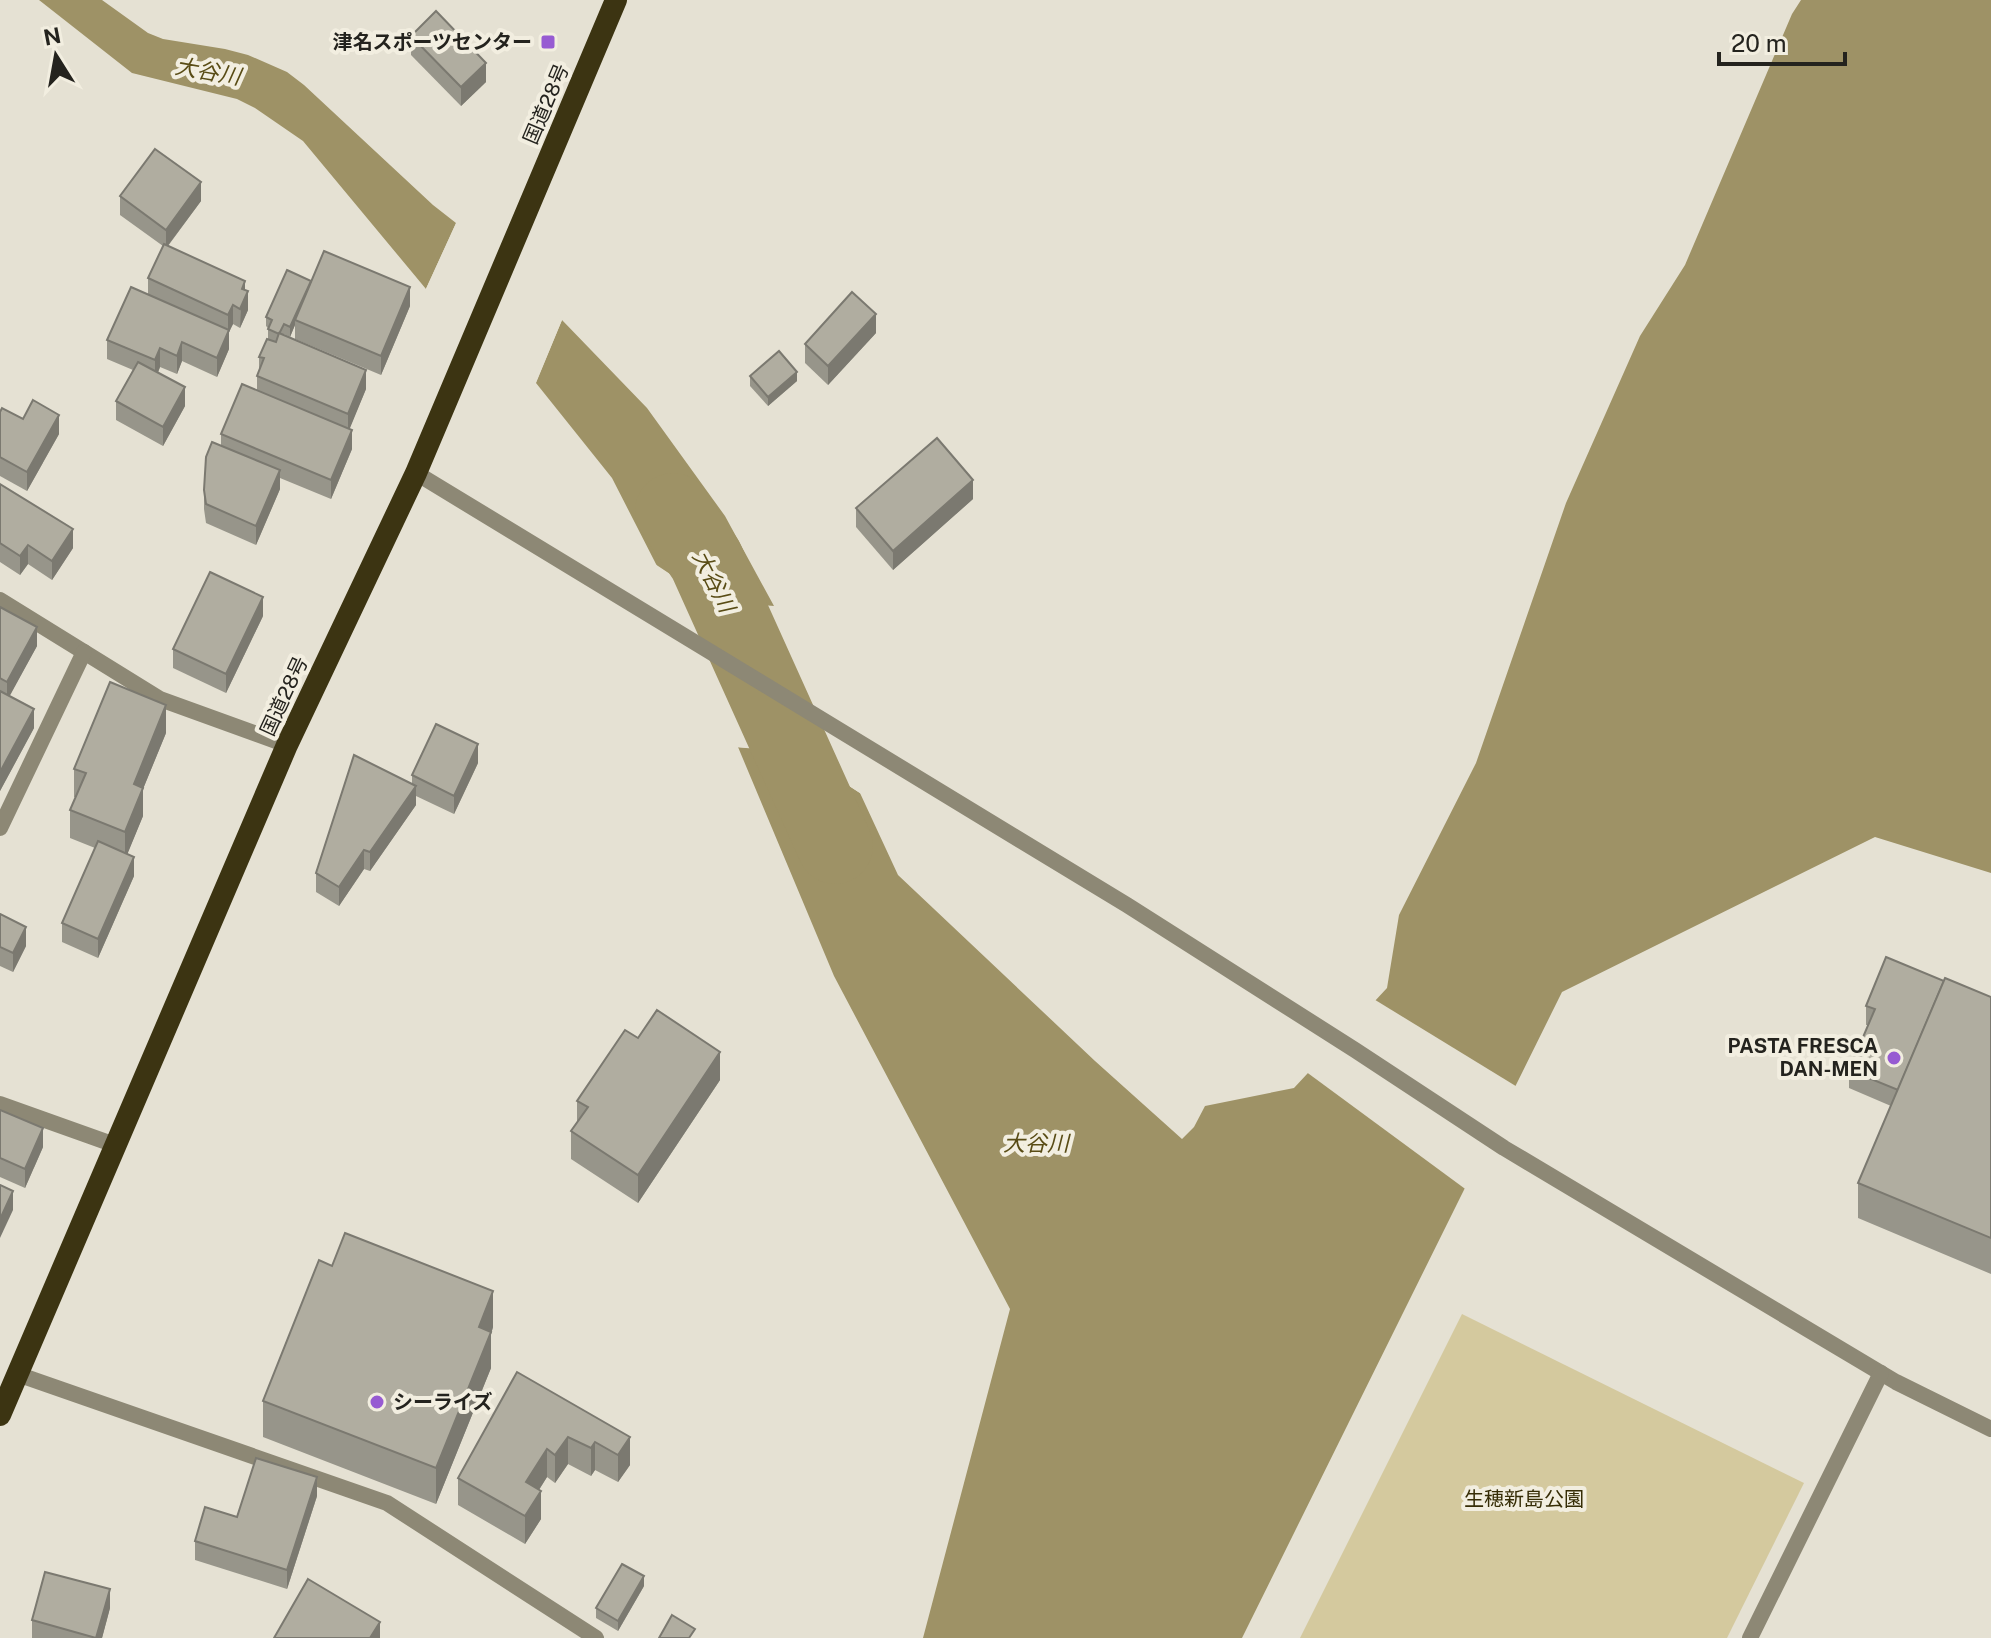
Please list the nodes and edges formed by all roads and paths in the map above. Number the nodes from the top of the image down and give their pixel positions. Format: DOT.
graph roads {
  1 [pos="616,0"];
  2 [pos="416,473"];
  3 [pos="0,600"];
  4 [pos="84,652"];
  5 [pos="287,745"];
  6 [pos="0,828"];
  7 [pos="0,1104"];
  8 [pos="115,1145"];
  9 [pos="1881,1373"];
  10 [pos="17,1374"];
  11 [pos="0,1415"];
  12 [pos="1991,1429"];
  13 [pos="596,1638"];
  14 [pos="1750,1638"];
  1 -- 2 [label="highway, 国道28号"];
  2 -- 5 [label="highway, 国道28号"];
  2 -- 9 [label="street"];
  3 -- 4 [label="street"];
  4 -- 5 [label="street"];
  4 -- 6 [label="street"];
  5 -- 8 [label="highway, 国道28号"];
  7 -- 8 [label="street"];
  8 -- 10 [label="highway, 国道28号"];
  9 -- 12 [label="street"];
  9 -- 14 [label="street"];
  10 -- 11 [label="highway, 国道28号"];
  10 -- 13 [label="street"];
}
